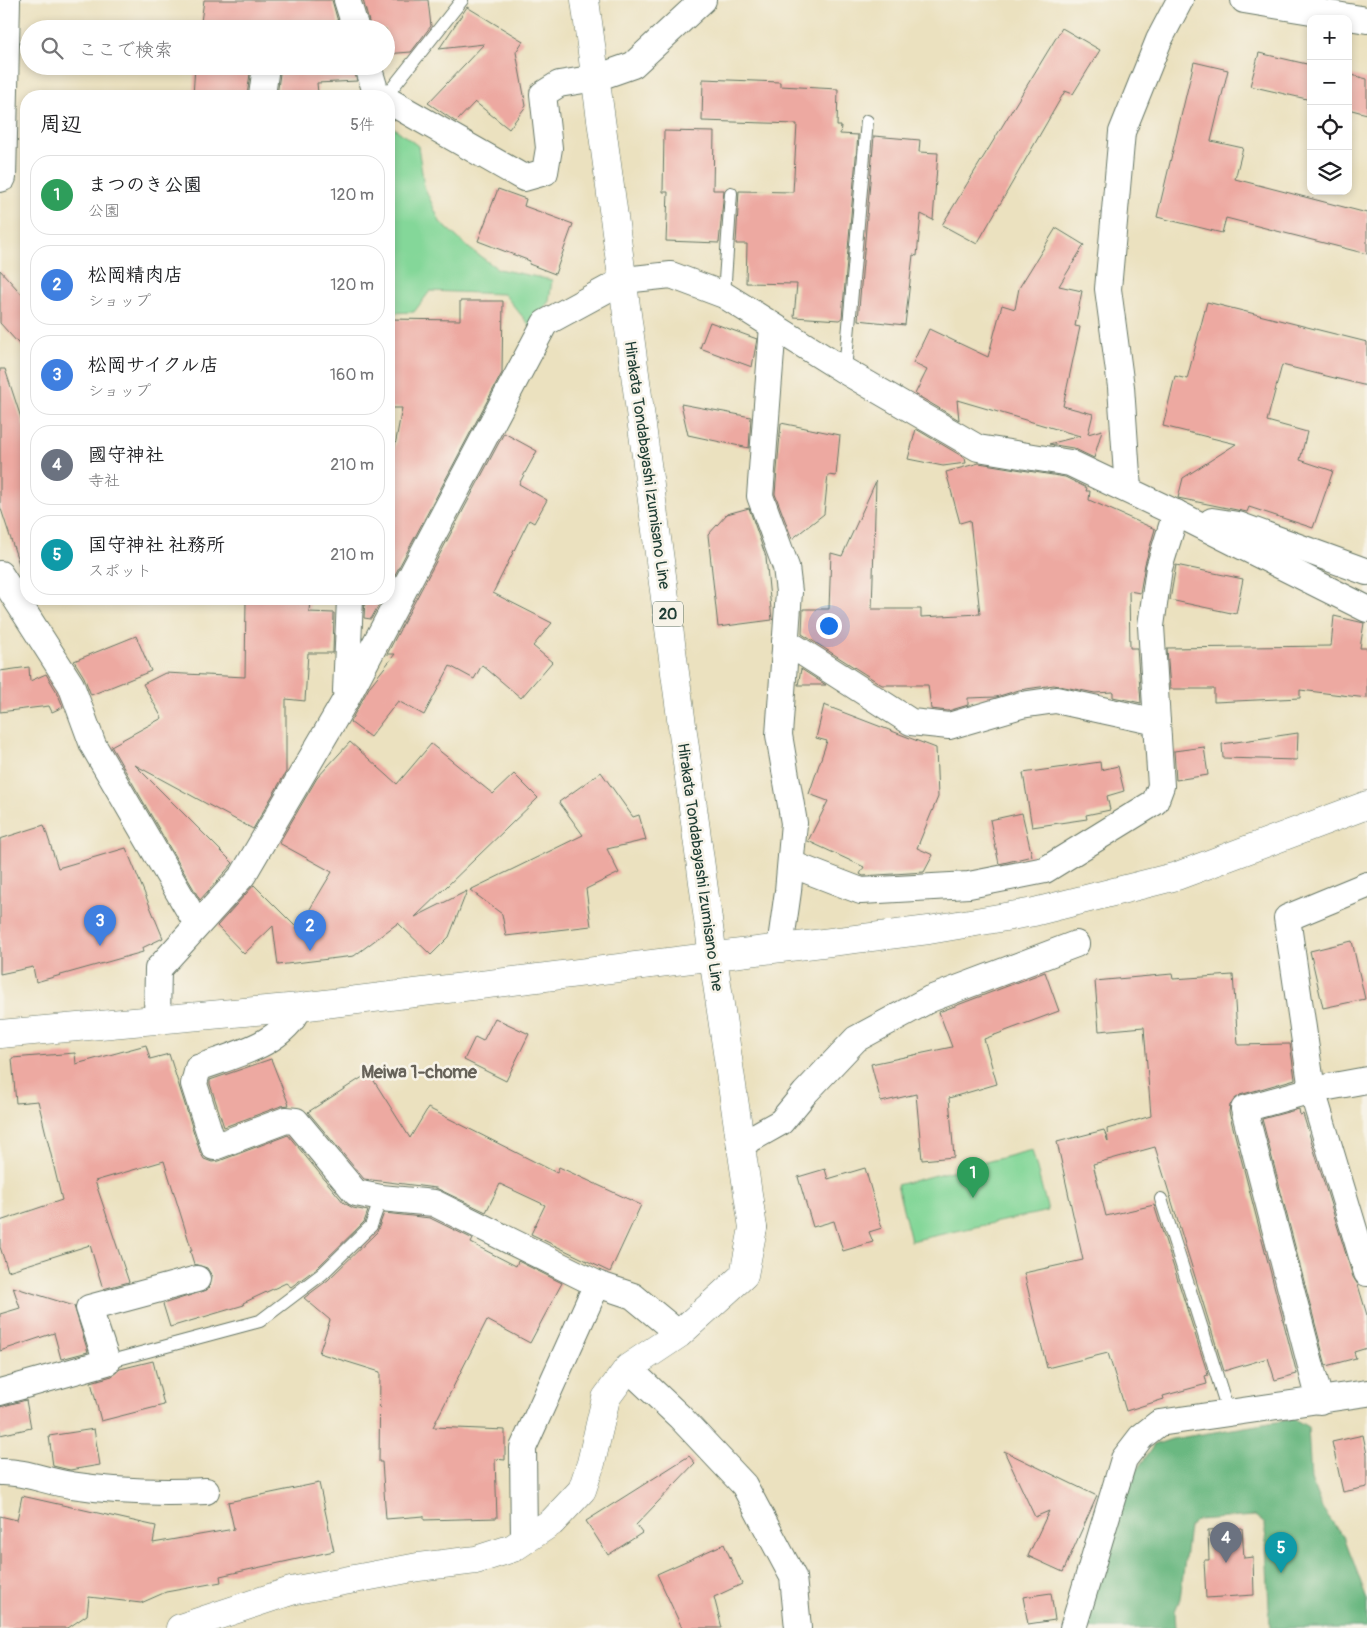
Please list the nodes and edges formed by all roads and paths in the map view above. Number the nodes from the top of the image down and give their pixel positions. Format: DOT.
graph roads {
  1 [pos="7,0"];
  2 [pos="347,0"];
  3 [pos="462,0"];
  4 [pos="585,0"];
  5 [pos="703,0"];
  6 [pos="1180,0"];
  7 [pos="1244,0"];
  8 [pos="353,20"];
  9 [pos="1367,20"];
  10 [pos="265,75"];
  11 [pos="371,75"];
  12 [pos="596,78"];
  13 [pos="263,90"];
  14 [pos="376,90"];
  15 [pos="383,90"];
  16 [pos="395,106"];
  17 [pos="867,121"];
  18 [pos="0,179"];
  19 [pos="731,193"];
  20 [pos="624,280"];
  21 [pos="724,295"];
  22 [pos="773,326"];
  23 [pos="845,371"];
  24 [pos="1128,490"];
  25 [pos="1181,516"];
  26 [pos="1367,572"];
  27 [pos="0,574"];
  28 [pos="350,605"];
  29 [pos="1367,609"];
  30 [pos="785,641"];
  31 [pos="346,699"];
  32 [pos="1156,722"];
  33 [pos="1367,805"];
  34 [pos="790,864"];
  35 [pos="1367,884"];
  36 [pos="197,924"];
  37 [pos="1076,944"];
  38 [pos="780,948"];
  39 [pos="713,957"];
  40 [pos="300,1007"];
  41 [pos="157,1018"];
  42 [pos="0,1034"];
  43 [pos="1367,1080"];
  44 [pos="1312,1090"];
  45 [pos="740,1145"];
  46 [pos="381,1198"];
  47 [pos="1162,1199"];
  48 [pos="1367,1273"];
  49 [pos="197,1279"];
  50 [pos="597,1284"];
  51 [pos="679,1334"];
  52 [pos="107,1362"];
  53 [pos="628,1368"];
  54 [pos="0,1392"];
  55 [pos="1367,1393"];
  56 [pos="1320,1400"];
  57 [pos="1229,1414"];
  58 [pos="0,1472"];
  59 [pos="206,1491"];
  60 [pos="524,1540"];
  61 [pos="180,1628"];
  62 [pos="798,1628"];
  63 [pos="1073,1628"];
  1 -- 18 [label="street"];
  2 -- 8 [label="street"];
  3 -- 15 [label="lane"];
  4 -- 12 [label="street, Hirakata Tondabayashi Izumisano Line / 20"];
  5 -- 12 [label="street"];
  6 -- 24 [label="street"];
  7 -- 9 [label="street"];
  10 -- 13 [label="street"];
  11 -- 14 [label="street"];
  12 -- 16 [label="street"];
  12 -- 20 [label="street, Hirakata Tondabayashi Izumisano Line / 20"];
  17 -- 23 [label="lane"];
  19 -- 21 [label="lane"];
  20 -- 21 [label="street"];
  20 -- 31 [label="street"];
  20 -- 39 [label="street, Hirakata Tondabayashi Izumisano Line / 20"];
  21 -- 22 [label="street"];
  22 -- 23 [label="street"];
  22 -- 30 [label="street"];
  23 -- 24 [label="street"];
  24 -- 25 [label="street"];
  25 -- 26 [label="street"];
  25 -- 29 [label="street"];
  25 -- 32 [label="street"];
  27 -- 36 [label="street"];
  28 -- 31 [label="street"];
  30 -- 32 [label="street"];
  30 -- 34 [label="street"];
  31 -- 36 [label="street"];
  32 -- 34 [label="street"];
  33 -- 38 [label="street"];
  34 -- 38 [label="street"];
  35 -- 44 [label="street"];
  36 -- 41 [label="street"];
  37 -- 45 [label="street"];
  38 -- 39 [label="street"];
  39 -- 40 [label="street"];
  39 -- 45 [label="street, Hirakata Tondabayashi Izumisano Line / 20"];
  40 -- 41 [label="street"];
  40 -- 46 [label="street"];
  41 -- 42 [label="street"];
  43 -- 44 [label="street"];
  44 -- 48 [label="street"];
  44 -- 56 [label="street"];
  45 -- 51 [label="street, Hirakata Tondabayashi Izumisano Line / 20"];
  46 -- 50 [label="street"];
  46 -- 52 [label="lane"];
  47 -- 57 [label="lane"];
  49 -- 52 [label="street"];
  50 -- 51 [label="street"];
  50 -- 60 [label="street"];
  51 -- 53 [label="street, Hirakata Tondabayashi Izumisano Line"];
  52 -- 54 [label="street"];
  53 -- 60 [label="street"];
  53 -- 62 [label="street"];
  55 -- 56 [label="street"];
  56 -- 57 [label="street"];
  57 -- 63 [label="street"];
  58 -- 59 [label="street"];
  60 -- 61 [label="street"];
}
